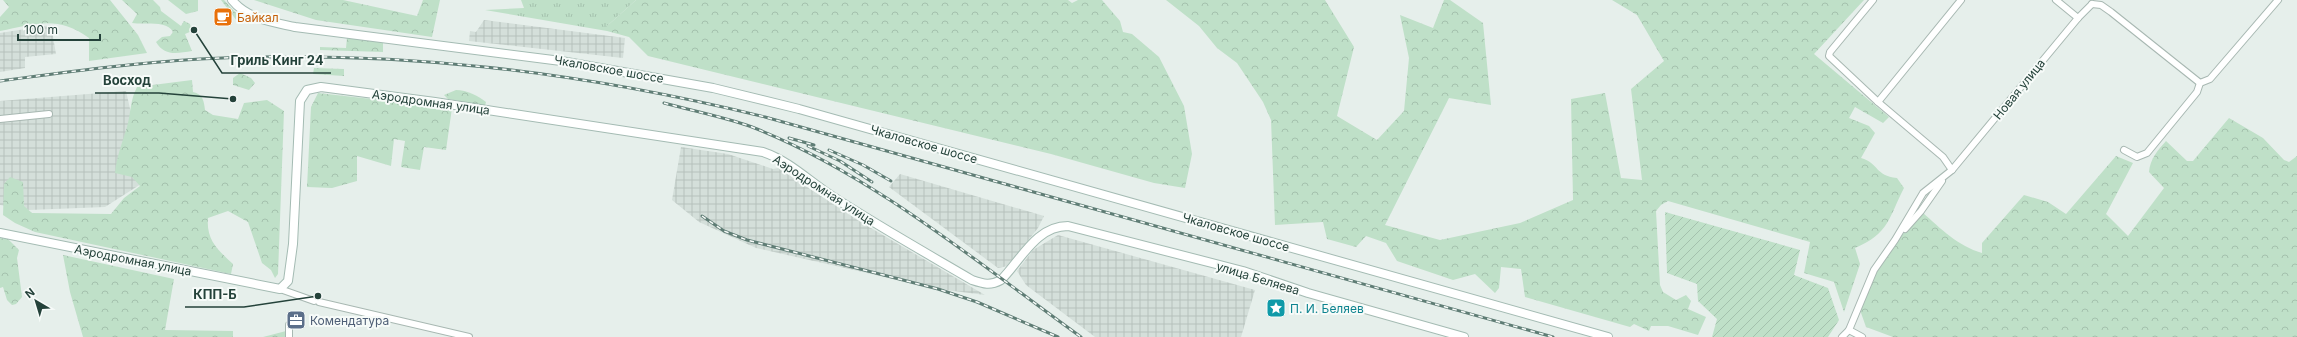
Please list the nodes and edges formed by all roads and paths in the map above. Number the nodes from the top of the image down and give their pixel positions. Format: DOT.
graph roads {
  1 [pos="232,0"];
  2 [pos="1873,0"];
  3 [pos="1961,0"];
  4 [pos="2056,0"];
  5 [pos="2278,0"];
  6 [pos="2093,2"];
  7 [pos="2078,18"];
  8 [pos="2200,83"];
  9 [pos="1878,102"];
  10 [pos="48,114"];
  11 [pos="0,119"];
  12 [pos="2124,150"];
  13 [pos="1952,170"];
  14 [pos="1051,228"];
  15 [pos="0,233"];
  16 [pos="280,289"];
  17 [pos="289,325"];
  18 [pos="1849,330"];
  19 [pos="289,337"];
  20 [pos="469,337"];
  21 [pos="1464,337"];
  22 [pos="1608,337"];
  23 [pos="1842,337"];
  24 [pos="1862,337"];
  1 -- 22 [label="street, Чкаловское шоссе"];
  2 -- 9 [label="street"];
  3 -- 9 [label="street"];
  4 -- 7 [label="street"];
  5 -- 8 [label="street"];
  6 -- 7 [label="street, Новая улица"];
  6 -- 8 [label="street"];
  7 -- 13 [label="street, Новая улица"];
  8 -- 12 [label="street"];
  9 -- 13 [label="street"];
  10 -- 11 [label="street"];
  13 -- 18 [label="street, Новая улица"];
  14 -- 16 [label="street, Аэродромная улица"];
  14 -- 21 [label="street, улица Беляева"];
  15 -- 16 [label="street, Аэродромная улица"];
  16 -- 20 [label="street"];
  17 -- 19 [label="street"];
  18 -- 23 [label="street"];
  18 -- 24 [label="street"];
}
